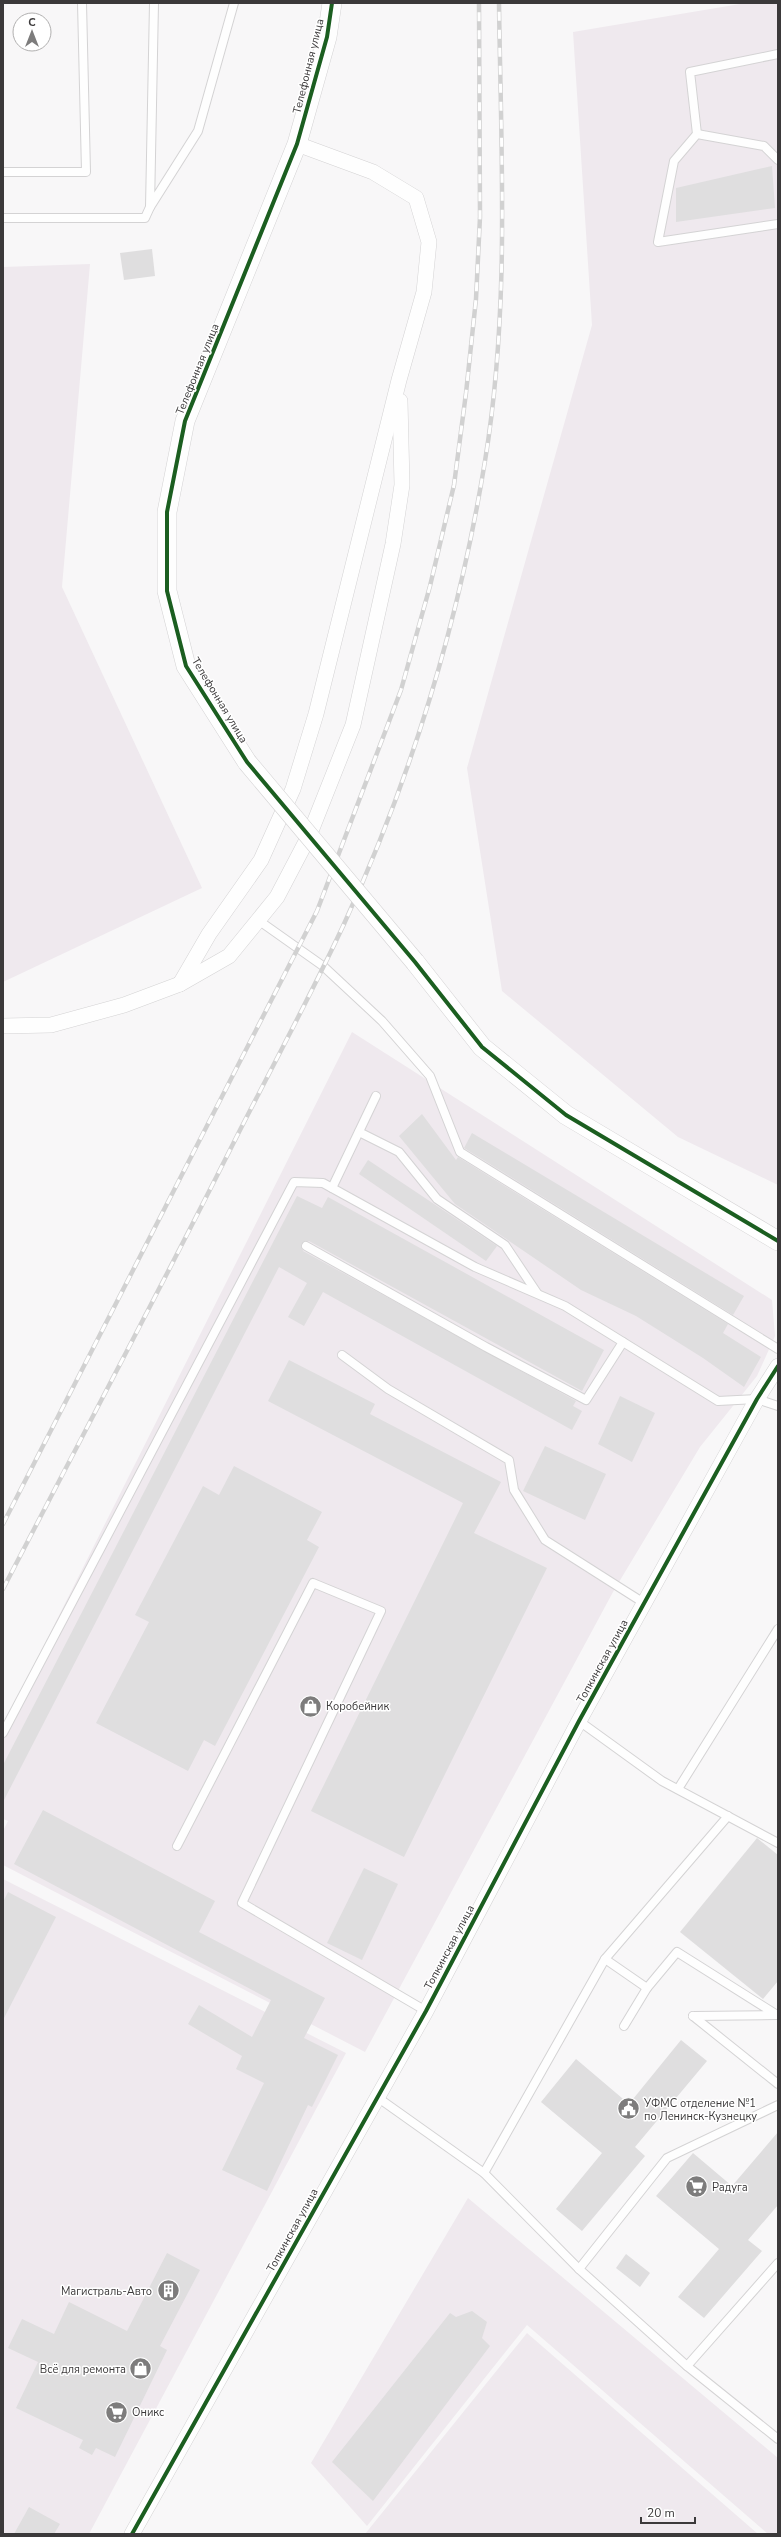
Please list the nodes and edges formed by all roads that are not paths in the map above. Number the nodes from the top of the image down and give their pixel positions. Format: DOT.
graph roads {
  1 [pos="82,3"];
  2 [pos="154,3"];
  3 [pos="234,3"];
  4 [pos="332,3"];
  5 [pos="778,54"];
  6 [pos="698,134"];
  7 [pos="297,144"];
  8 [pos="778,160"];
  9 [pos="3,172"];
  10 [pos="150,207"];
  11 [pos="3,218"];
  12 [pos="778,224"];
  13 [pos="399,380"];
  14 [pos="258,920"];
  15 [pos="180,984"];
  16 [pos="3,1026"];
  17 [pos="376,1096"];
  18 [pos="359,1132"];
  19 [pos="332,1188"];
  20 [pos="778,1241"];
  21 [pos="306,1246"];
  22 [pos="538,1294"];
  23 [pos="623,1342"];
  24 [pos="778,1348"];
  25 [pos="342,1355"];
  26 [pos="778,1366"];
  27 [pos="757,1399"];
  28 [pos="778,1406"];
  29 [pos="644,1603"];
  30 [pos="778,1629"];
  31 [pos="579,1721"];
  32 [pos="3,1733"];
  33 [pos="678,1789"];
  34 [pos="728,1816"];
  35 [pos="778,1843"];
  36 [pos="177,1846"];
  37 [pos="605,1959"];
  38 [pos="647,1988"];
  39 [pos="426,2010"];
  40 [pos="624,2026"];
  41 [pos="778,2084"];
  42 [pos="376,2097"];
  43 [pos="778,2105"];
  44 [pos="484,2173"];
  45 [pos="778,2263"];
  46 [pos="579,2269"];
  47 [pos="687,2366"];
  48 [pos="778,2439"];
  49 [pos="132,2534"];
  1 -- 9 [label="lane"];
  2 -- 10 [label="lane"];
  3 -- 10 [label="lane"];
  4 -- 7 [label="street, Телефонная улица"];
  5 -- 6 [label="lane"];
  6 -- 8 [label="lane"];
  6 -- 12 [label="lane"];
  7 -- 13 [label="street"];
  7 -- 20 [label="street, Телефонная улица, bridge"];
  10 -- 11 [label="lane"];
  13 -- 14 [label="street"];
  13 -- 15 [label="street"];
  14 -- 15 [label="street"];
  14 -- 24 [label="lane"];
  15 -- 16 [label="street"];
  17 -- 18 [label="lane"];
  18 -- 19 [label="lane"];
  18 -- 22 [label="lane"];
  19 -- 22 [label="lane"];
  19 -- 32 [label="lane"];
  21 -- 23 [label="lane"];
  22 -- 23 [label="lane"];
  23 -- 27 [label="lane"];
  25 -- 29 [label="lane"];
  26 -- 27 [label="street, Топкинская улица"];
  27 -- 28 [label="lane"];
  27 -- 29 [label="street, Топкинская улица"];
  29 -- 31 [label="street, Топкинская улица"];
  30 -- 33 [label="lane"];
  31 -- 33 [label="lane"];
  31 -- 39 [label="street, Топкинская улица"];
  33 -- 34 [label="lane"];
  34 -- 35 [label="lane"];
  34 -- 37 [label="lane"];
  36 -- 39 [label="lane"];
  37 -- 38 [label="lane"];
  37 -- 44 [label="lane"];
  38 -- 40 [label="lane"];
  38 -- 41 [label="lane"];
  39 -- 42 [label="street, Топкинская улица"];
  42 -- 44 [label="lane"];
  42 -- 49 [label="street, Топкинская улица"];
  43 -- 46 [label="lane"];
  44 -- 46 [label="lane"];
  45 -- 47 [label="lane"];
  46 -- 47 [label="lane"];
  47 -- 48 [label="lane"];
}
